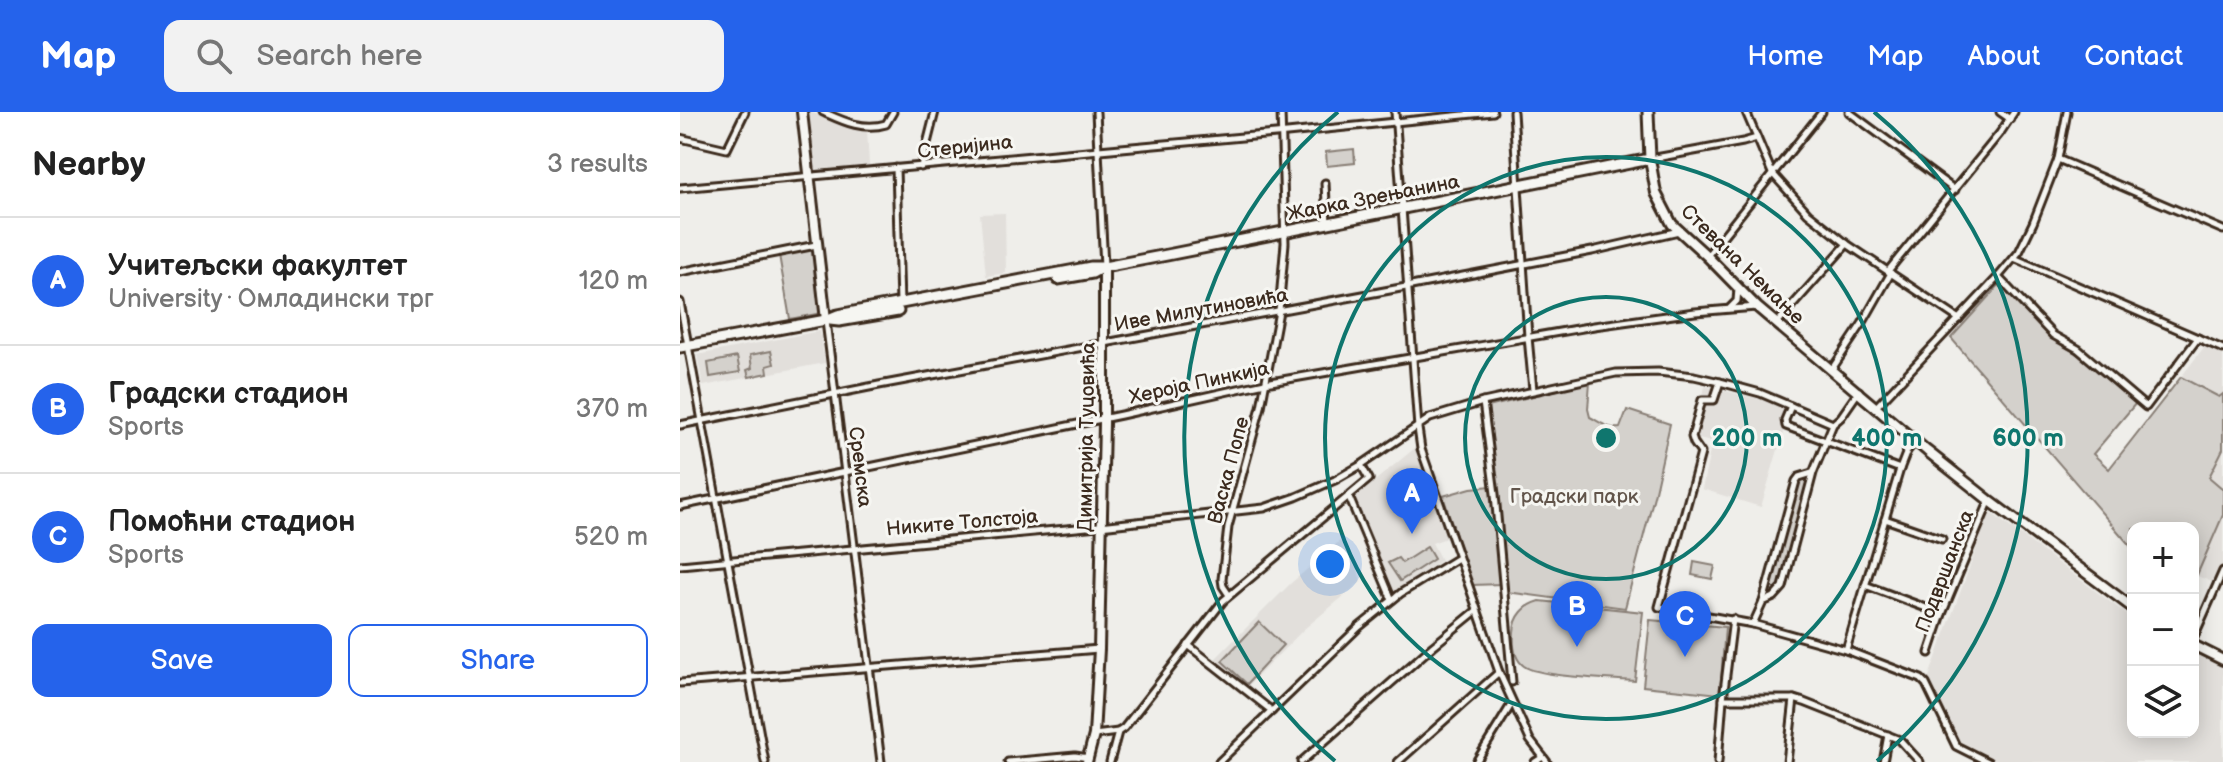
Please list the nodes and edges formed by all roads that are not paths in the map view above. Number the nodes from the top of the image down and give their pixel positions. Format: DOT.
graph roads {
  1 [pos="745,112"];
  2 [pos="802,112"];
  3 [pos="823,112"];
  4 [pos="893,112"];
  5 [pos="935,112"];
  6 [pos="1096,112"];
  7 [pos="1281,112"];
  8 [pos="1395,112"];
  9 [pos="1493,112"];
  10 [pos="1513,112"];
  11 [pos="1648,112"];
  12 [pos="1746,112"];
  13 [pos="1822,112"];
  14 [pos="1849,112"];
  15 [pos="2000,112"];
  16 [pos="2014,112"];
  17 [pos="2067,112"];
  18 [pos="2010,119"];
  19 [pos="1396,122"];
  20 [pos="1281,134"];
  21 [pos="680,138"];
  22 [pos="1757,138"];
  23 [pos="1097,150"];
  24 [pos="1650,159"];
  25 [pos="2058,159"];
  26 [pos="921,167"];
  27 [pos="896,168"];
  28 [pos="1772,173"];
  29 [pos="810,176"];
  30 [pos="1517,181"];
  31 [pos="1325,183"];
  32 [pos="680,188"];
  33 [pos="1955,190"];
  34 [pos="1402,209"];
  35 [pos="1327,224"];
  36 [pos="2223,230"];
  37 [pos="1679,231"];
  38 [pos="1284,232"];
  39 [pos="1847,244"];
  40 [pos="818,245"];
  41 [pos="1707,256"];
  42 [pos="2014,258"];
  43 [pos="1524,263"];
  44 [pos="1104,267"];
  45 [pos="680,272"];
  46 [pos="1889,272"];
  47 [pos="1998,277"];
  48 [pos="1406,287"];
  49 [pos="1738,288"];
  50 [pos="680,302"];
  51 [pos="900,304"];
  52 [pos="1757,307"];
  53 [pos="1729,308"];
  54 [pos="1279,311"];
  55 [pos="1959,319"];
  56 [pos="826,320"];
  57 [pos="1777,323"];
  58 [pos="1528,337"];
  59 [pos="2198,338"];
  60 [pos="1103,343"];
  61 [pos="684,346"];
  62 [pos="2223,349"];
  63 [pos="1412,356"];
  64 [pos="1832,369"];
  65 [pos="1720,382"];
  66 [pos="1265,383"];
  67 [pos="1533,391"];
  68 [pos="1859,391"];
  69 [pos="836,394"];
  70 [pos="1483,402"];
  71 [pos="1791,405"];
  72 [pos="1876,407"];
  73 [pos="1104,418"];
  74 [pos="702,420"];
  75 [pos="1833,424"];
  76 [pos="680,425"];
  77 [pos="1418,428"];
  78 [pos="1904,432"];
  79 [pos="1826,441"];
  80 [pos="1915,441"];
  81 [pos="1907,451"];
  82 [pos="1361,465"];
  83 [pos="1900,469"];
  84 [pos="845,471"];
  85 [pos="1813,473"];
  86 [pos="1349,497"];
  87 [pos="716,499"];
  88 [pos="1990,501"];
  89 [pos="680,506"];
  90 [pos="1232,511"];
  91 [pos="1885,519"];
  92 [pos="1101,525"];
  93 [pos="1942,539"];
  94 [pos="855,548"];
  95 [pos="1458,558"];
  96 [pos="728,560"];
  97 [pos="680,565"];
  98 [pos="2223,571"];
  99 [pos="1865,585"];
  100 [pos="1229,595"];
  101 [pos="1392,600"];
  102 [pos="1763,602"];
  103 [pos="2127,604"];
  104 [pos="1476,611"];
  105 [pos="1942,614"];
  106 [pos="1733,619"];
  107 [pos="1753,624"];
  108 [pos="2199,625"];
  109 [pos="1188,645"];
  110 [pos="2199,648"];
  111 [pos="1099,649"];
  112 [pos="1846,650"];
  113 [pos="1929,653"];
  114 [pos="2223,660"];
  115 [pos="869,668"];
  116 [pos="1499,672"];
  117 [pos="749,678"];
  118 [pos="1512,682"];
  119 [pos="680,683"];
  120 [pos="1723,699"];
  121 [pos="1794,699"];
  122 [pos="1511,704"];
  123 [pos="1272,712"];
  124 [pos="1113,733"];
  125 [pos="1094,735"];
  126 [pos="1888,735"];
  127 [pos="1088,760"];
  128 [pos="1545,760"];
  129 [pos="765,762"];
  130 [pos="881,762"];
  131 [pos="1008,762"];
  132 [pos="1110,762"];
  133 [pos="1219,762"];
  134 [pos="1301,762"];
  135 [pos="1398,762"];
  136 [pos="1476,762"];
  137 [pos="1535,762"];
  138 [pos="1718,762"];
  139 [pos="1787,762"];
  140 [pos="1883,762"];
  141 [pos="1920,762"];
  142 [pos="1988,762"];
  1 -- 21 [label="street"];
  2 -- 29 [label="street, Сремска"];
  3 -- 4 [label="street"];
  5 -- 26 [label="street"];
  6 -- 23 [label="street, Димитрија Туцовића"];
  7 -- 20 [label="street, Васка Попе"];
  8 -- 19 [label="street"];
  9 -- 19 [label="street, Стеријина"];
  10 -- 30 [label="street"];
  11 -- 24 [label="main road, Стевана Немање"];
  12 -- 22 [label="street"];
  13 -- 28 [label="street"];
  14 -- 33 [label="street"];
  15 -- 18 [label="street"];
  16 -- 18 [label="street"];
  17 -- 25 [label="street"];
  18 -- 33 [label="street"];
  19 -- 20 [label="street, Стеријина"];
  19 -- 34 [label="street"];
  20 -- 23 [label="street, Стеријина"];
  20 -- 38 [label="street, Васка Попе"];
  22 -- 24 [label="street"];
  22 -- 28 [label="street"];
  23 -- 26 [label="street, Стеријина"];
  23 -- 44 [label="street, Димитрија Туцовића"];
  24 -- 30 [label="main road, Жарка Зрењанина"];
  24 -- 37 [label="street, Стевана Немање"];
  25 -- 36 [label="street"];
  25 -- 42 [label="street"];
  26 -- 27 [label="street, Стеријина"];
  27 -- 29 [label="street, Стеријина"];
  27 -- 51 [label="street"];
  28 -- 39 [label="street"];
  28 -- 41 [label="street"];
  29 -- 32 [label="street, Стеријина"];
  29 -- 40 [label="street, Сремска"];
  30 -- 34 [label="main road, Жарка Зрењанина"];
  30 -- 43 [label="street"];
  31 -- 35 [label="street"];
  33 -- 46 [label="street"];
  34 -- 35 [label="main road, Жарка Зрењанина"];
  34 -- 48 [label="street"];
  35 -- 38 [label="main road, Жарка Зрењанина"];
  37 -- 41 [label="street, Стевана Немање"];
  37 -- 43 [label="street, Иве Милутиновића"];
  38 -- 44 [label="main road, Жарка Зрењанина"];
  38 -- 54 [label="street, Васка Попе"];
  39 -- 46 [label="street"];
  39 -- 57 [label="street"];
  40 -- 45 [label="street"];
  40 -- 56 [label="street, Сремска"];
  41 -- 49 [label="street, Стевана Немање"];
  42 -- 47 [label="street"];
  42 -- 59 [label="street"];
  43 -- 48 [label="street, Иве Милутиновића"];
  43 -- 58 [label="street"];
  44 -- 51 [label="main road, Жарка Зрењанина"];
  44 -- 56 [label="main road, Жарка Зрењанина"];
  44 -- 60 [label="street, Димитрија Туцовића"];
  46 -- 55 [label="street"];
  46 -- 64 [label="street"];
  47 -- 55 [label="street"];
  47 -- 59 [label="street"];
  48 -- 54 [label="street, Иве Милутиновића"];
  48 -- 63 [label="street"];
  49 -- 52 [label="street, Стевана Немање"];
  49 -- 53 [label="street"];
  50 -- 61 [label="street"];
  51 -- 56 [label="main road, Жарка Зрењанина"];
  52 -- 53 [label="street, Хероја Пинкија"];
  52 -- 57 [label="street, Стевана Немање"];
  53 -- 58 [label="street, Хероја Пинкија"];
  54 -- 60 [label="street, Иве Милутиновића"];
  54 -- 66 [label="street, Васка Попе"];
  55 -- 72 [label="street"];
  56 -- 61 [label="main road, Жарка Зрењанина"];
  56 -- 69 [label="street, Сремска"];
  57 -- 64 [label="street, Стевана Немање"];
  58 -- 63 [label="street, Хероја Пинкија"];
  58 -- 67 [label="street"];
  59 -- 62 [label="street"];
  60 -- 69 [label="street, Иве Милутиновића"];
  60 -- 73 [label="street, Димитрија Туцовића"];
  61 -- 74 [label="street"];
  63 -- 66 [label="street, Хероја Пинкија"];
  63 -- 77 [label="street"];
  64 -- 68 [label="street, Стевана Немање"];
  65 -- 67 [label="street, Никите Толстоја"];
  65 -- 71 [label="street, Никите Толстоја"];
  65 -- 106 [label="street"];
  66 -- 73 [label="street, Хероја Пинкија"];
  66 -- 90 [label="street, Васка Попе"];
  67 -- 70 [label="street, Никите Толстоја"];
  68 -- 72 [label="street, Стевана Немање"];
  68 -- 75 [label="street"];
  69 -- 74 [label="street, Иве Милутиновића"];
  69 -- 84 [label="street, Сремска"];
  70 -- 77 [label="street, Никите Толстоја"];
  70 -- 118 [label="street"];
  71 -- 75 [label="street, Никите Толстоја"];
  71 -- 79 [label="street"];
  72 -- 78 [label="street, Подвршанска"];
  73 -- 84 [label="street, Хероја Пинкија"];
  73 -- 92 [label="street, Димитрија Туцовића"];
  74 -- 76 [label="street, Иве Милутиновића"];
  74 -- 87 [label="street"];
  75 -- 79 [label="street"];
  77 -- 82 [label="street, Никите Толстоја"];
  77 -- 95 [label="street"];
  78 -- 80 [label="street, Подвршанска"];
  78 -- 81 [label="street"];
  79 -- 83 [label="street"];
  79 -- 85 [label="street"];
  80 -- 81 [label="street"];
  80 -- 88 [label="street, Подвршанска"];
  81 -- 83 [label="street"];
  82 -- 86 [label="street"];
  82 -- 90 [label="street, Никите Толстоја"];
  83 -- 91 [label="street"];
  84 -- 87 [label="street, Хероја Пинкија"];
  84 -- 94 [label="street, Сремска"];
  85 -- 102 [label="street"];
  85 -- 102 [label="street"];
  86 -- 100 [label="street"];
  86 -- 101 [label="street"];
  87 -- 89 [label="street, Хероја Пинкија"];
  87 -- 96 [label="street"];
  88 -- 103 [label="street, Подвршанска"];
  88 -- 105 [label="street, Подвршанска"];
  90 -- 92 [label="street, Никите Толстоја"];
  90 -- 100 [label="street, Васка Попе"];
  91 -- 93 [label="street"];
  91 -- 99 [label="street"];
  92 -- 94 [label="street, Никите Толстоја"];
  92 -- 111 [label="street, Димитрија Туцовића"];
  94 -- 96 [label="street, Никите Толстоја"];
  94 -- 115 [label="street, Сремска"];
  95 -- 101 [label="street"];
  95 -- 104 [label="street"];
  96 -- 97 [label="street, Никите Толстоја"];
  96 -- 117 [label="street"];
  98 -- 108 [label="street"];
  99 -- 105 [label="street"];
  99 -- 112 [label="street"];
  100 -- 109 [label="street"];
  101 -- 123 [label="street"];
  102 -- 107 [label="street"];
  104 -- 116 [label="street"];
  104 -- 134 [label="street"];
  105 -- 113 [label="street, Подвршанска"];
  106 -- 107 [label="street"];
  106 -- 120 [label="street"];
  107 -- 112 [label="street"];
  109 -- 123 [label="street"];
  109 -- 124 [label="street"];
  110 -- 114 [label="street"];
  111 -- 115 [label="street"];
  111 -- 125 [label="street, Димитрија Туцовића"];
  112 -- 142 [label="street"];
  115 -- 117 [label="street"];
  115 -- 130 [label="street, Сремска"];
  116 -- 122 [label="street"];
  116 -- 135 [label="street"];
  117 -- 119 [label="street"];
  117 -- 129 [label="street"];
  120 -- 121 [label="street"];
  120 -- 138 [label="street"];
  121 -- 126 [label="street"];
  121 -- 139 [label="street"];
  122 -- 128 [label="street"];
  122 -- 136 [label="street"];
  123 -- 133 [label="street"];
  124 -- 125 [label="street"];
  124 -- 132 [label="street"];
  125 -- 127 [label="street, Димитрија Туцовића"];
  126 -- 140 [label="street"];
  126 -- 141 [label="street"];
  127 -- 131 [label="street"];
  128 -- 137 [label="street"];
}
